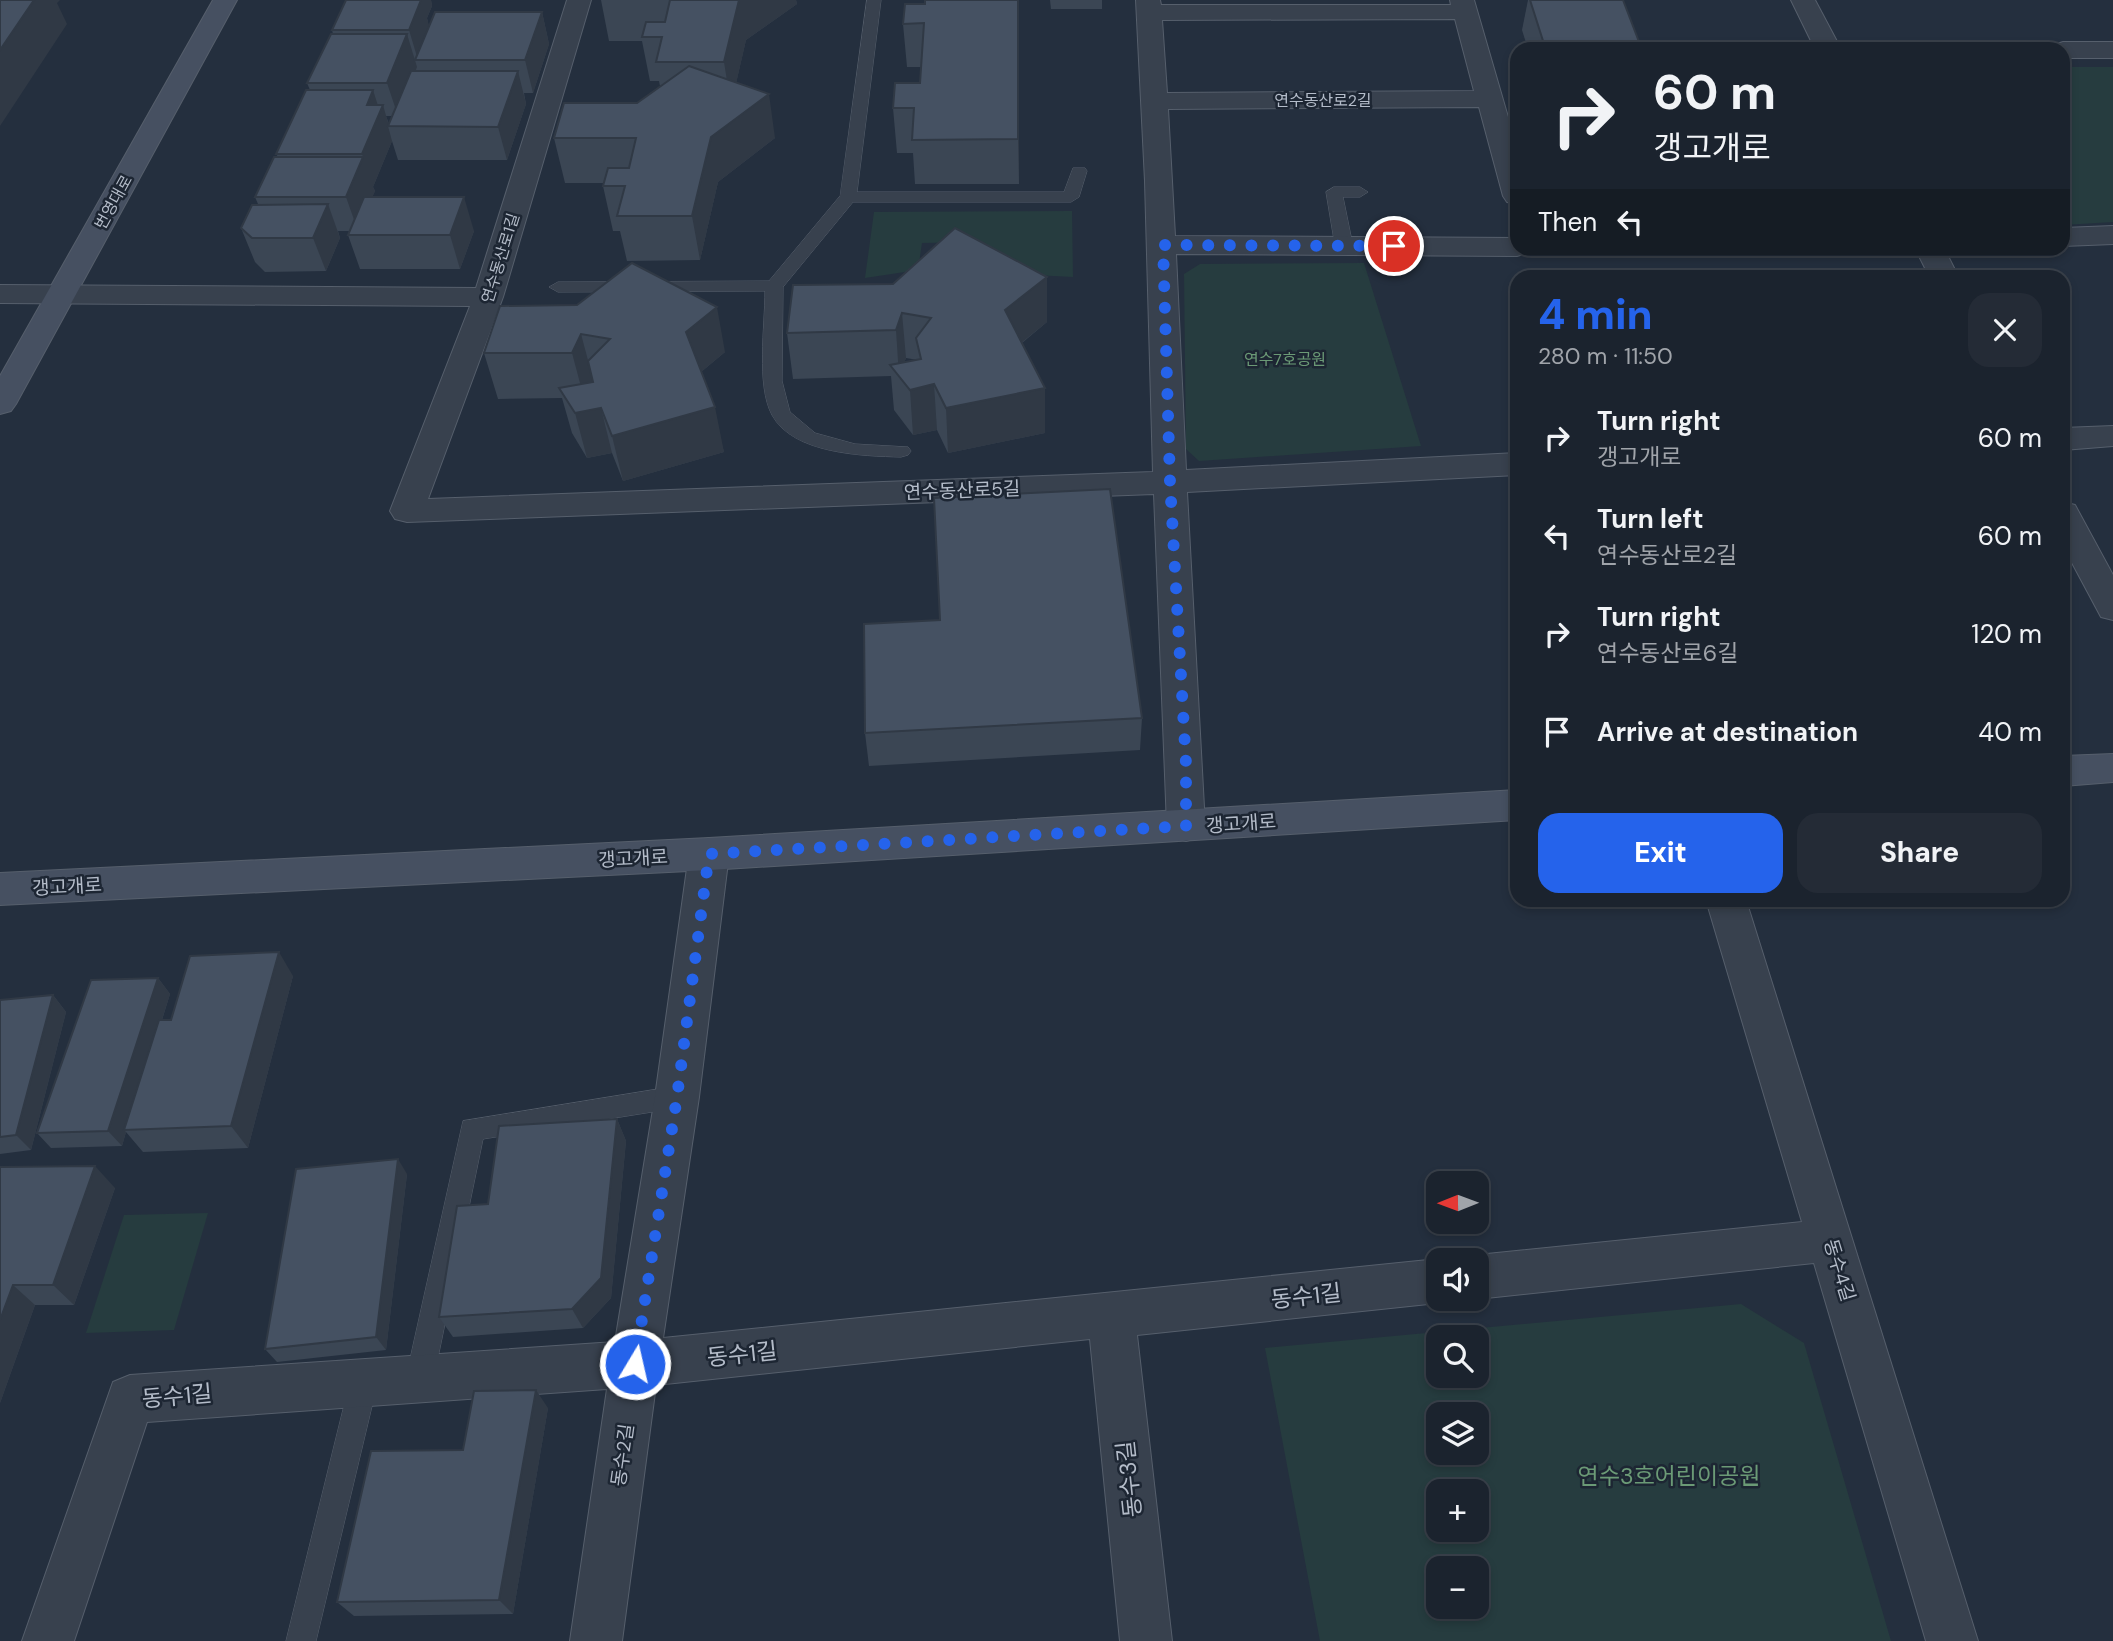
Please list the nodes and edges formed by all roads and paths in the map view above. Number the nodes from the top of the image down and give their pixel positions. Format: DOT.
graph roads {
  1 [pos="225,0"];
  2 [pos="579,0"];
  3 [pos="874,0"];
  4 [pos="1804,0"];
  5 [pos="1464,6"];
  6 [pos="1149,7"];
  7 [pos="1825,42"];
  8 [pos="2070,50"];
  9 [pos="2113,50"];
  10 [pos="1491,99"];
  11 [pos="1155,101"];
  12 [pos="1510,170"];
  13 [pos="1079,171"];
  14 [pos="1360,192"];
  15 [pos="848,197"];
  16 [pos="2113,234"];
  17 [pos="2070,237"];
  18 [pos="1163,245"];
  19 [pos="1344,246"];
  20 [pos="1510,247"];
  21 [pos="774,286"];
  22 [pos="558,287"];
  23 [pos="0,294"];
  24 [pos="61,294"];
  25 [pos="488,296"];
  26 [pos="0,404"];
  27 [pos="2113,436"];
  28 [pos="2070,439"];
  29 [pos="901,451"];
  30 [pos="1510,464"];
  31 [pos="1170,482"];
  32 [pos="407,511"];
  33 [pos="2070,526"];
  34 [pos="2113,608"];
  35 [pos="2113,768"];
  36 [pos="2070,771"];
  37 [pos="1510,805"];
  38 [pos="1186,826"];
  39 [pos="709,854"];
  40 [pos="0,889"];
  41 [pos="1728,907"];
  42 [pos="677,1097"];
  43 [pos="1831,1240"];
  44 [pos="1489,1276"];
  45 [pos="1426,1282"];
  46 [pos="1111,1316"];
  47 [pos="635,1364"];
  48 [pos="420,1377"];
  49 [pos="363,1381"];
  50 [pos="48,1641"];
  51 [pos="301,1641"];
  52 [pos="596,1641"];
  53 [pos="1146,1641"];
  54 [pos="1952,1641"];
  1 -- 24 [label="street, 번영대로"];
  2 -- 25 [label="street, 연수동산로1길"];
  3 -- 15 [label="lane"];
  4 -- 7 [label="street"];
  5 -- 6 [label="street"];
  5 -- 10 [label="street"];
  6 -- 11 [label="street"];
  8 -- 9 [label="street"];
  10 -- 11 [label="street, 연수동산로2길"];
  10 -- 12 [label="street"];
  11 -- 18 [label="street"];
  13 -- 15 [label="lane"];
  14 -- 19 [label="lane"];
  15 -- 21 [label="lane"];
  16 -- 17 [label="street"];
  18 -- 19 [label="street"];
  18 -- 31 [label="street"];
  19 -- 20 [label="street"];
  21 -- 22 [label="lane"];
  21 -- 29 [label="lane"];
  23 -- 24 [label="street"];
  24 -- 25 [label="street"];
  24 -- 26 [label="street, 번영대로"];
  25 -- 32 [label="street, 연수동산로1길"];
  27 -- 28 [label="street"];
  30 -- 31 [label="street, 연수동산로5길"];
  31 -- 32 [label="street, 연수동산로5길"];
  31 -- 38 [label="street"];
  33 -- 34 [label="street"];
  35 -- 36 [label="street"];
  37 -- 38 [label="street, 갱고개로"];
  38 -- 39 [label="street, 갱고개로"];
  39 -- 40 [label="street, 갱고개로"];
  39 -- 42 [label="street, 동수2길"];
  41 -- 43 [label="street, 동수4길"];
  42 -- 47 [label="street, 동수2길"];
  42 -- 48 [label="lane"];
  43 -- 44 [label="street"];
  43 -- 54 [label="street, 동수4길"];
  45 -- 46 [label="street, 동수1길"];
  46 -- 47 [label="street, 동수1길"];
  46 -- 53 [label="street, 동수3길"];
  47 -- 48 [label="street, 동수1길"];
  47 -- 52 [label="street, 동수2길"];
  48 -- 49 [label="street, 동수1길"];
  49 -- 50 [label="street, 동수1길"];
  49 -- 51 [label="lane"];
}
